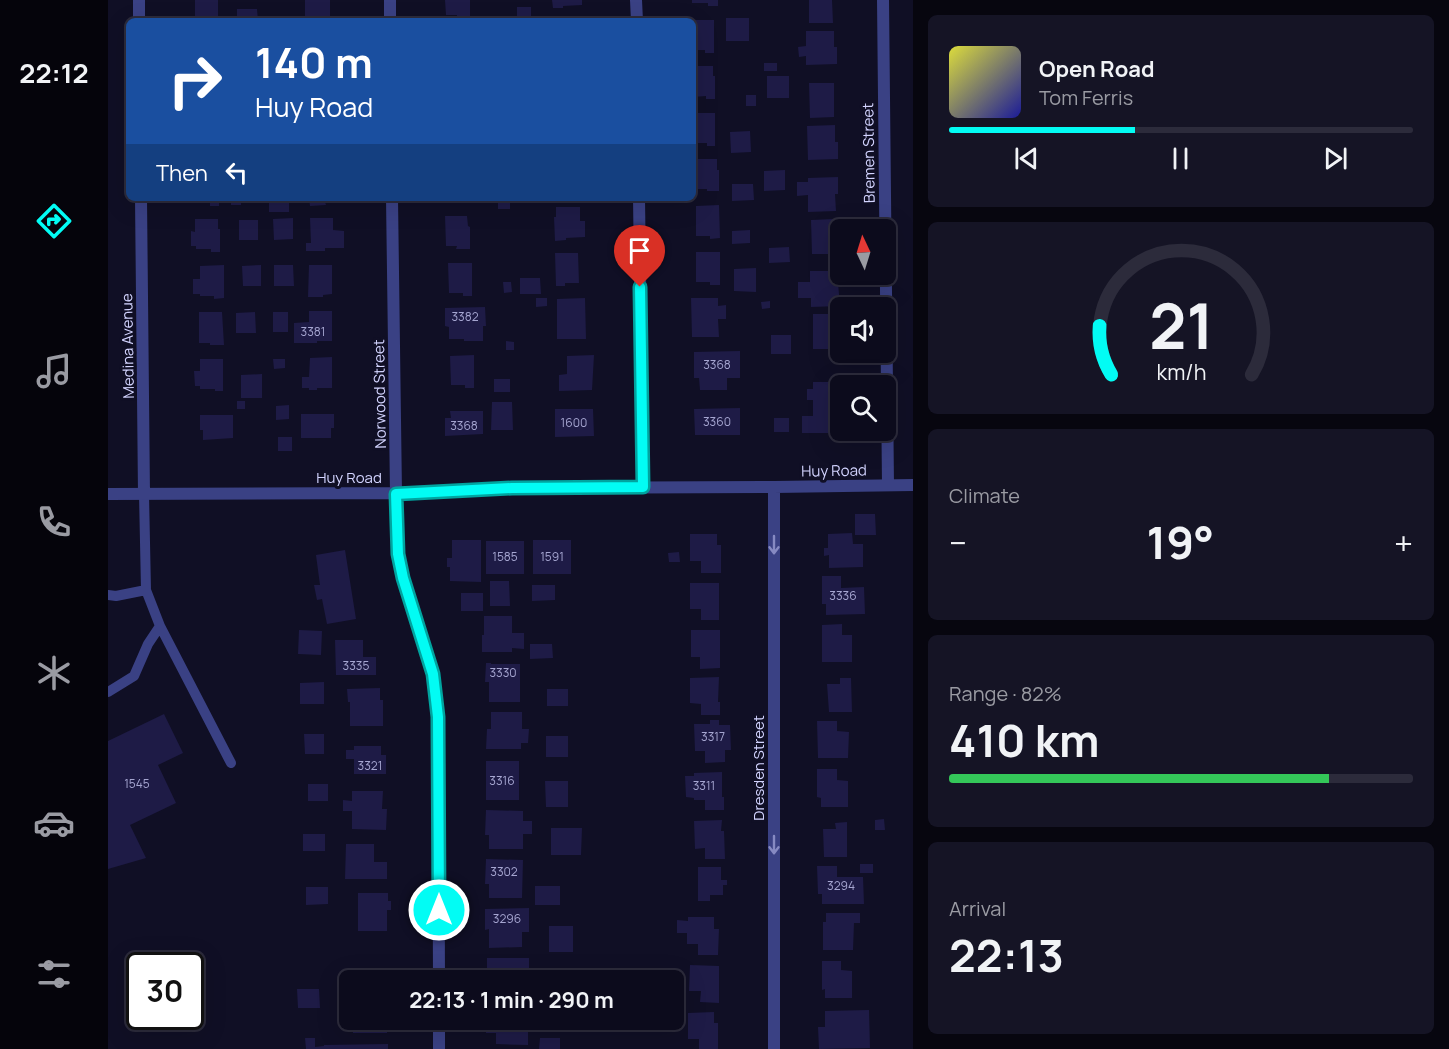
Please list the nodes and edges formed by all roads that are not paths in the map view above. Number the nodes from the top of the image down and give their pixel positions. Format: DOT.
graph roads {
  1 [pos="139,0"];
  2 [pos="390,0"];
  3 [pos="636,0"];
  4 [pos="883,0"];
  5 [pos="139,18"];
  6 [pos="390,18"];
  7 [pos="637,18"];
  8 [pos="141,201"];
  9 [pos="392,201"];
  10 [pos="639,201"];
  11 [pos="888,485"];
  12 [pos="913,485"];
  13 [pos="643,487"];
  14 [pos="774,487"];
  15 [pos="108,494"];
  16 [pos="144,494"];
  17 [pos="396,494"];
  18 [pos="146,590"];
  19 [pos="108,595"];
  20 [pos="160,626"];
  21 [pos="108,692"];
  22 [pos="231,763"];
  23 [pos="439,970"];
  24 [pos="439,1030"];
  25 [pos="439,1049"];
  26 [pos="774,1049"];
  1 -- 5 [label="street"];
  2 -- 6 [label="street"];
  3 -- 7 [label="street"];
  4 -- 11 [label="street, Bremen Street"];
  8 -- 16 [label="street, Medina Avenue"];
  9 -- 17 [label="street, Norwood Street"];
  10 -- 13 [label="street"];
  11 -- 12 [label="street, Huy Road"];
  11 -- 14 [label="street, Huy Road"];
  13 -- 14 [label="street, Huy Road"];
  13 -- 17 [label="street, Huy Road"];
  14 -- 26 [label="street, Dresden Street, one-way"];
  15 -- 16 [label="street, Huy Road"];
  16 -- 17 [label="street, Huy Road"];
  16 -- 18 [label="lane"];
  17 -- 23 [label="street, Norwood Street"];
  18 -- 19 [label="lane"];
  18 -- 20 [label="lane"];
  20 -- 21 [label="lane"];
  20 -- 22 [label="lane"];
  24 -- 25 [label="street"];
}
